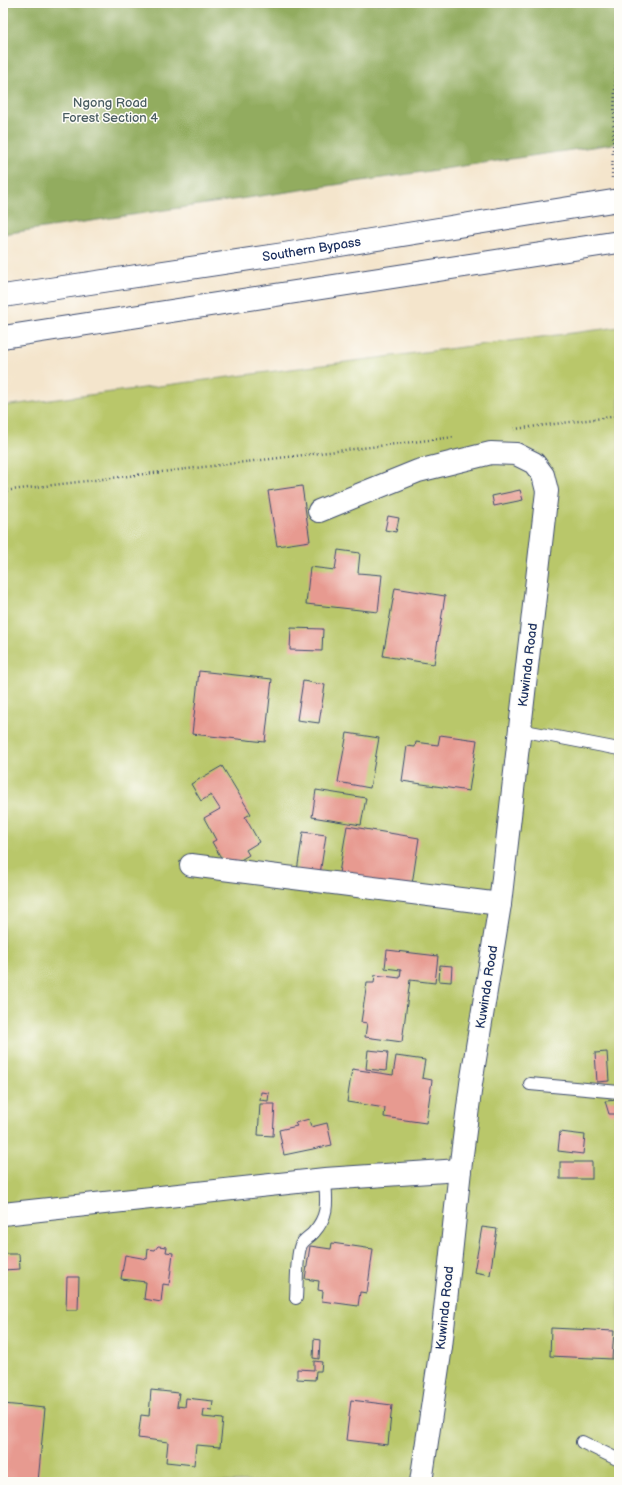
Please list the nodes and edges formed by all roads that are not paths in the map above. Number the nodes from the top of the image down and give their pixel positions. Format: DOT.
graph roads {
  1 [pos="615,200"];
  2 [pos="619,242"];
  3 [pos="3,296"];
  4 [pos="3,337"];
  5 [pos="319,511"];
  6 [pos="520,730"];
  7 [pos="619,749"];
  8 [pos="191,865"];
  9 [pos="500,904"];
  10 [pos="530,1084"];
  11 [pos="619,1092"];
  12 [pos="460,1170"];
  13 [pos="325,1179"];
  14 [pos="3,1214"];
  15 [pos="296,1298"];
  16 [pos="582,1442"];
  17 [pos="619,1460"];
  18 [pos="421,1482"];
  1 -- 3 [label="main road, Southern Bypass"];
  2 -- 4 [label="main road"];
  5 -- 6 [label="main road, Kuwinda Road"];
  6 -- 7 [label="lane"];
  6 -- 9 [label="main road, Kuwinda Road"];
  8 -- 9 [label="main road"];
  9 -- 12 [label="main road, Kuwinda Road"];
  10 -- 11 [label="lane"];
  12 -- 13 [label="main road"];
  12 -- 18 [label="main road, Kuwinda Road"];
  13 -- 14 [label="main road"];
  13 -- 15 [label="lane"];
  16 -- 17 [label="lane"];
}
